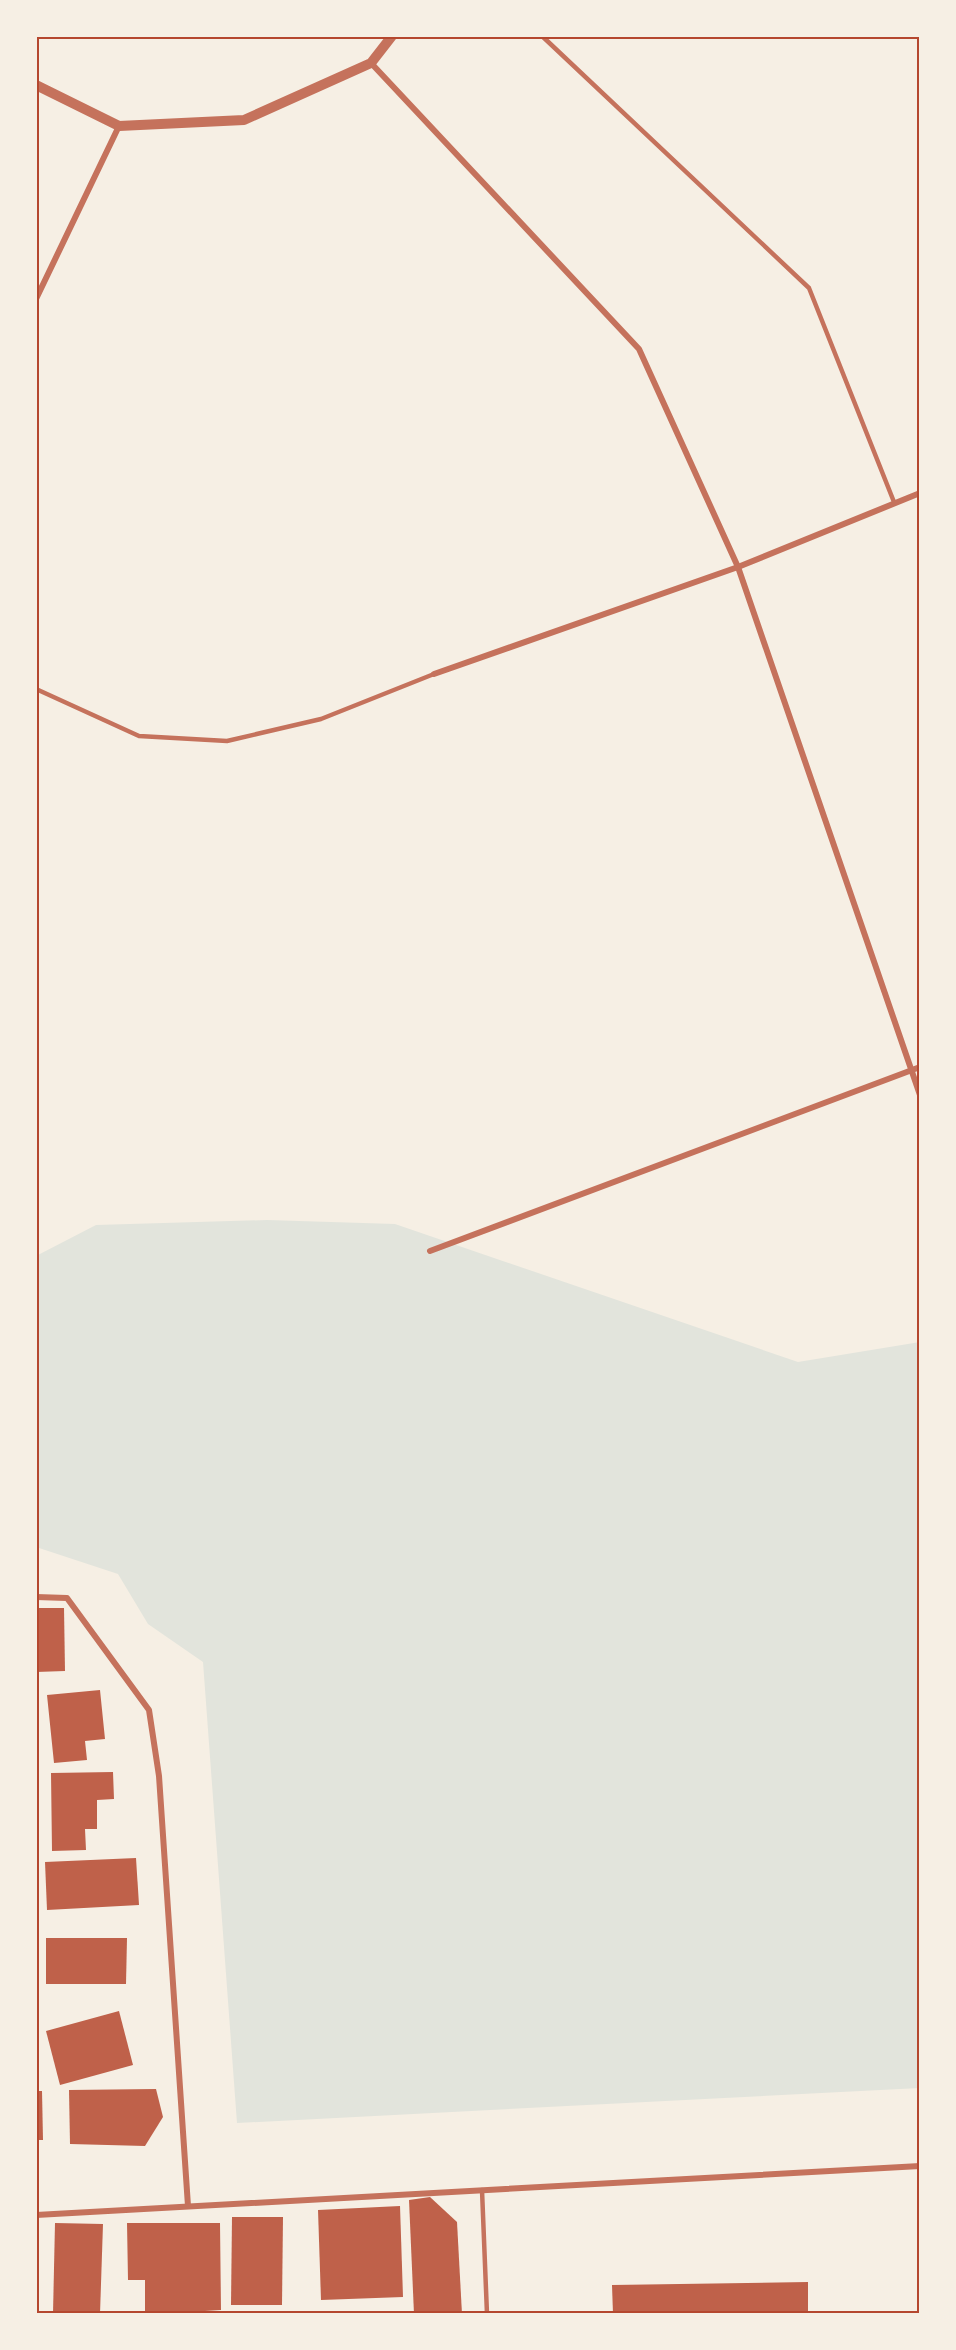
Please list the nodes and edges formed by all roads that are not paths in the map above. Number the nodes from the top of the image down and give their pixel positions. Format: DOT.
graph roads {
  1 [pos="392,36"];
  2 [pos="542,36"];
  3 [pos="371,63"];
  4 [pos="36,85"];
  5 [pos="119,126"];
  6 [pos="36,299"];
  7 [pos="920,493"];
  8 [pos="894,502"];
  9 [pos="738,567"];
  10 [pos="434,675"];
  11 [pos="36,689"];
  12 [pos="920,1067"];
  13 [pos="910,1071"];
  14 [pos="920,1095"];
  15 [pos="430,1251"];
  16 [pos="36,1597"];
  17 [pos="920,2166"];
  18 [pos="482,2190"];
  19 [pos="188,2206"];
  20 [pos="36,2215"];
  21 [pos="487,2314"];
  1 -- 3 [label="street"];
  2 -- 8 [label="lane"];
  3 -- 5 [label="street"];
  3 -- 9 [label="street"];
  4 -- 5 [label="street"];
  5 -- 6 [label="street"];
  7 -- 8 [label="street"];
  8 -- 9 [label="street"];
  9 -- 10 [label="street"];
  9 -- 13 [label="street"];
  10 -- 11 [label="lane"];
  12 -- 13 [label="street"];
  13 -- 14 [label="street"];
  13 -- 15 [label="street"];
  16 -- 19 [label="street"];
  17 -- 18 [label="street"];
  18 -- 19 [label="street"];
  18 -- 21 [label="lane"];
  19 -- 20 [label="street"];
}
